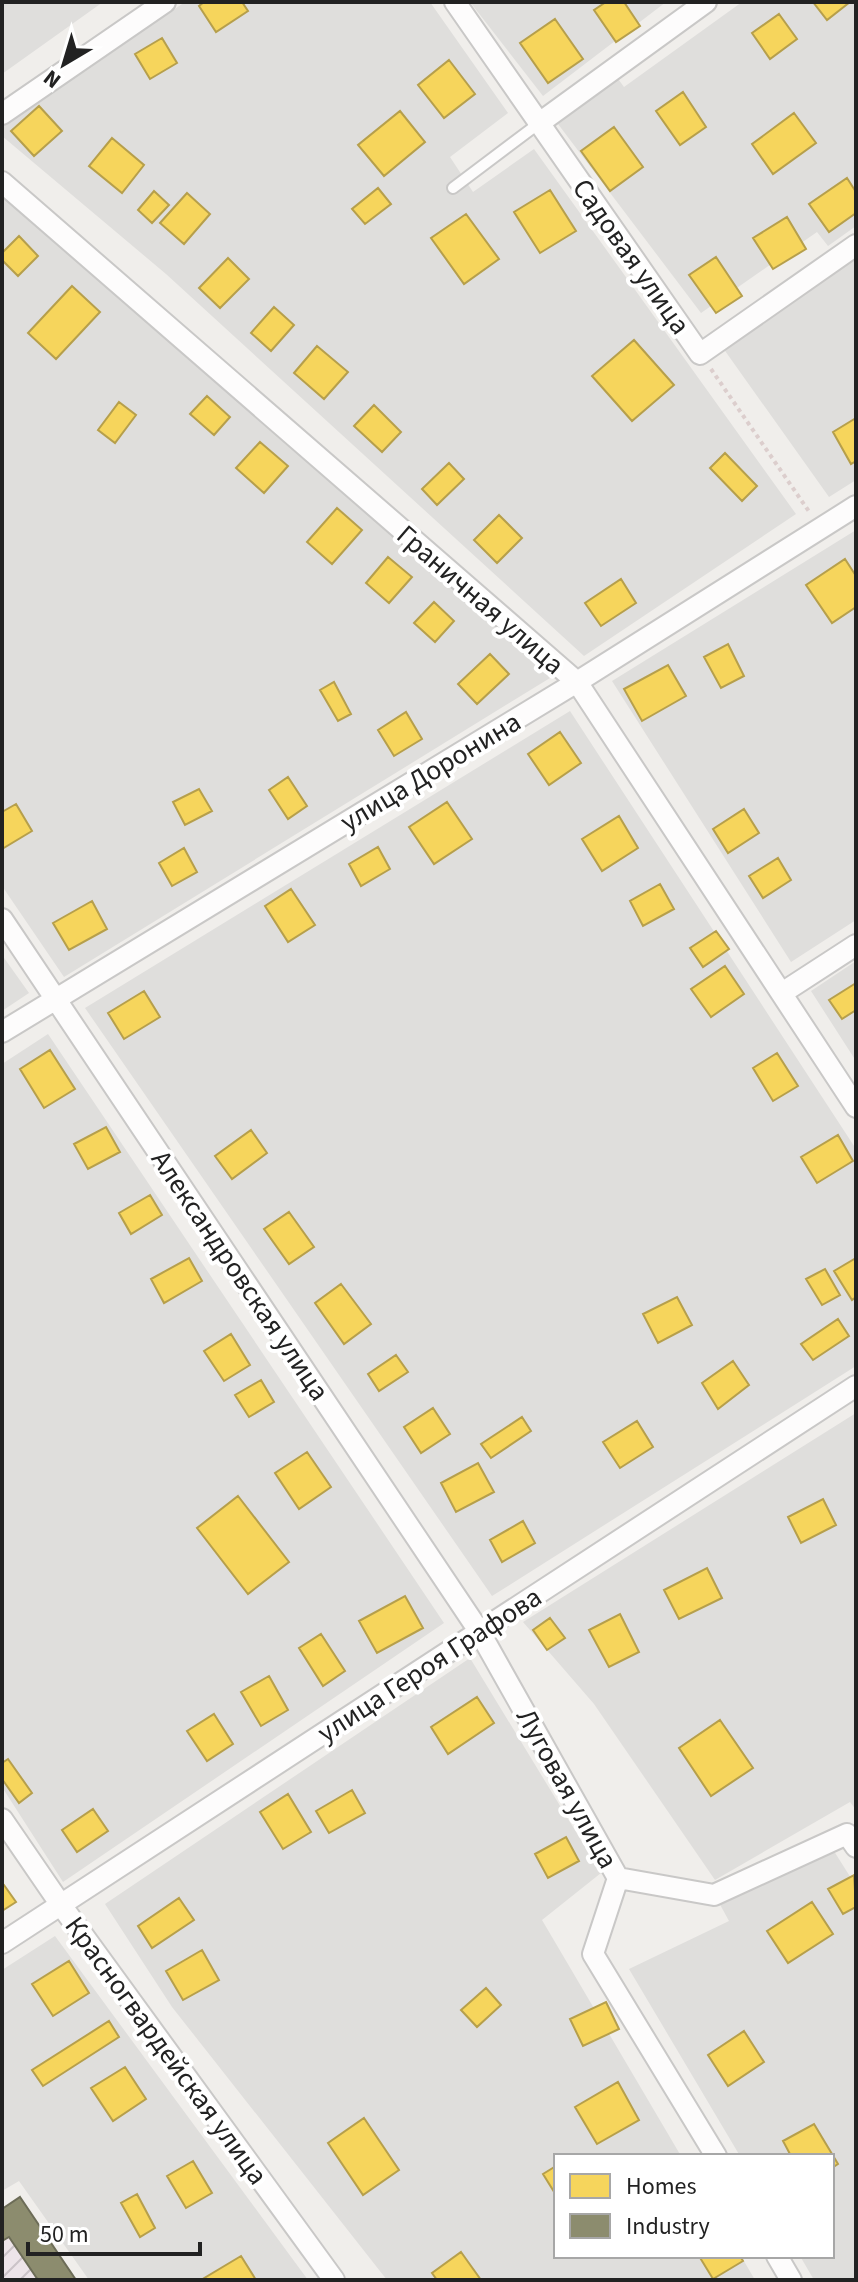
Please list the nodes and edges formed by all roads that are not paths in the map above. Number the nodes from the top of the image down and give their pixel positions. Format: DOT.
graph roads {
  1 [pos="165,2"];
  2 [pos="455,2"];
  3 [pos="706,2"];
  4 [pos="2,114"];
  5 [pos="538,124"];
  6 [pos="2,182"];
  7 [pos="453,188"];
  8 [pos="856,245"];
  9 [pos="856,506"];
  10 [pos="577,682"];
  11 [pos="2,919"];
  12 [pos="856,945"];
  13 [pos="782,993"];
  14 [pos="56,998"];
  15 [pos="2,1032"];
  16 [pos="856,1107"];
  17 [pos="856,1386"];
  18 [pos="479,1631"];
  19 [pos="2,1819"];
  20 [pos="856,1847"];
  21 [pos="618,1878"];
  22 [pos="61,1905"];
  23 [pos="2,1943"];
  24 [pos="715,2154"];
  25 [pos="778,2258"];
  26 [pos="334,2280"];
  27 [pos="791,2280"];
  1 -- 4 [label="street"];
  2 -- 5 [label="street, Садовая улица"];
  3 -- 5 [label="street"];
  5 -- 7 [label="lane"];
  5 -- 8 [label="street, Садовая улица"];
  6 -- 10 [label="street, Граничная улица"];
  9 -- 10 [label="street, улица Доронина"];
  10 -- 13 [label="street, Граничная улица"];
  10 -- 14 [label="street, улица Доронина"];
  11 -- 14 [label="street, Александровская улица"];
  12 -- 13 [label="street"];
  13 -- 16 [label="street, Граничная улица"];
  14 -- 15 [label="street, улица Доронина"];
  14 -- 18 [label="street, Александровская улица"];
  17 -- 18 [label="street, улица Героя Графова"];
  18 -- 21 [label="street, Луговая улица"];
  18 -- 22 [label="street, улица Героя Графова"];
  19 -- 22 [label="street, Красногвардейская улица"];
  20 -- 21 [label="street"];
  21 -- 24 [label="street, Луговая улица"];
  22 -- 23 [label="street, улица Героя Графова"];
  22 -- 26 [label="street, Красногвардейская улица"];
  25 -- 27 [label="street"];
}
